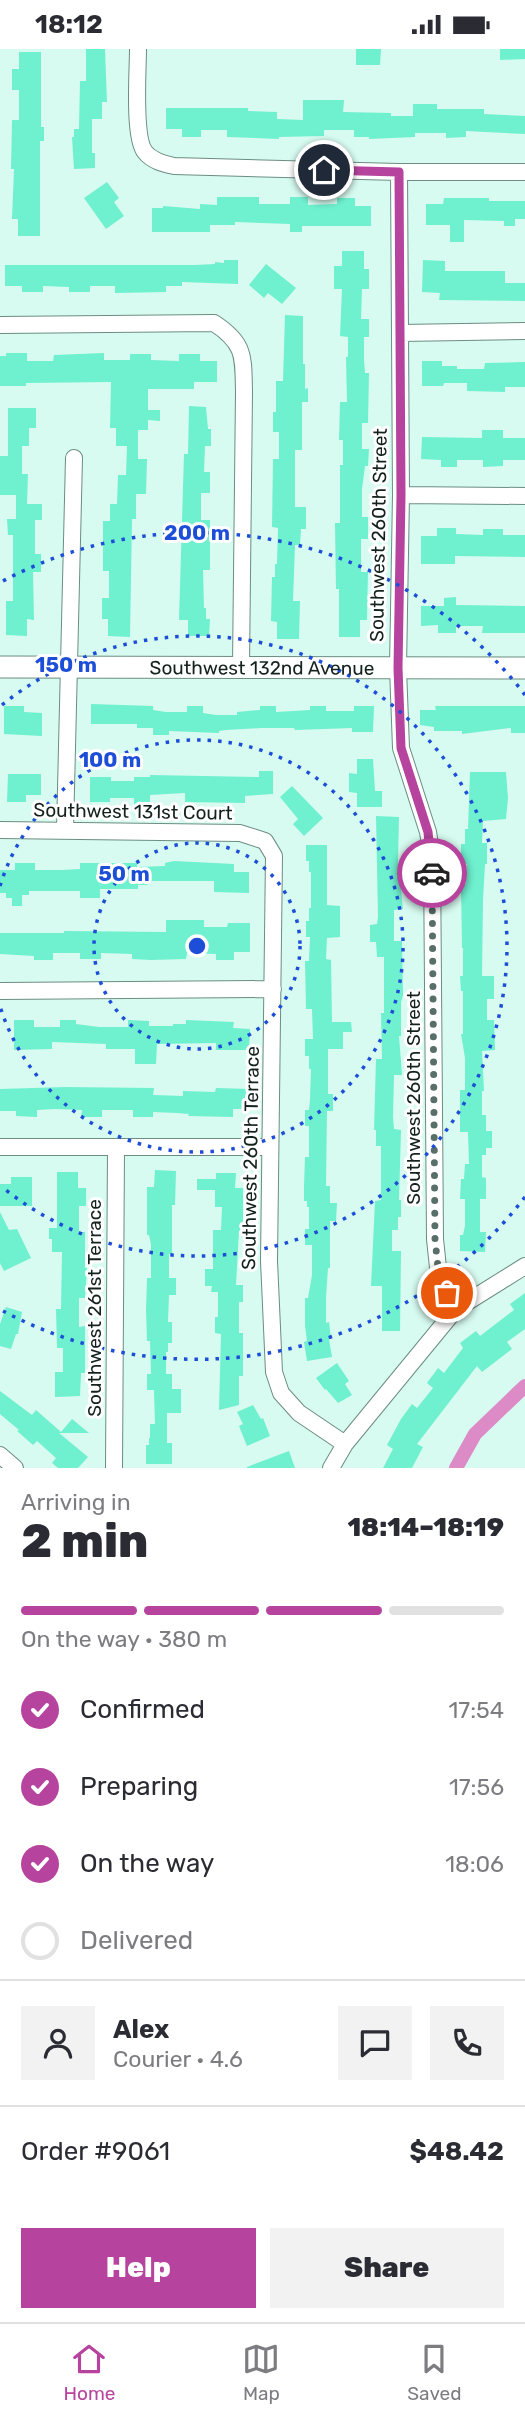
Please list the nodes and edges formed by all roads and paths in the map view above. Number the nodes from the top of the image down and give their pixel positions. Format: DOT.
graph roads {
  1 [pos="138,49"];
  2 [pos="525,171"];
  3 [pos="399,172"];
  4 [pos="0,325"];
  5 [pos="525,331"];
  6 [pos="400,333"];
  7 [pos="74,458"];
  8 [pos="401,495"];
  9 [pos="525,496"];
  10 [pos="241,666"];
  11 [pos="0,667"];
  12 [pos="67,668"];
  13 [pos="398,668"];
  14 [pos="525,668"];
  15 [pos="0,830"];
  16 [pos="65,830"];
  17 [pos="265,841"];
  18 [pos="273,989"];
  19 [pos="0,991"];
  20 [pos="0,1147"];
  21 [pos="270,1147"];
  22 [pos="116,1148"];
  23 [pos="525,1266"];
  24 [pos="456,1309"];
  25 [pos="345,1444"];
  26 [pos="0,1455"];
  27 [pos="15,1468"];
  28 [pos="114,1468"];
  29 [pos="331,1468"];
  1 -- 3 [label="street"];
  2 -- 3 [label="street"];
  3 -- 6 [label="street, Southwest 260th Street"];
  4 -- 10 [label="street"];
  5 -- 6 [label="street"];
  6 -- 8 [label="street, Southwest 260th Street"];
  7 -- 12 [label="street"];
  8 -- 9 [label="street"];
  8 -- 13 [label="street, Southwest 260th Street"];
  10 -- 12 [label="street, Southwest 132nd Avenue"];
  10 -- 13 [label="street, Southwest 132nd Avenue"];
  11 -- 12 [label="street, Southwest 132nd Avenue"];
  12 -- 16 [label="street"];
  13 -- 14 [label="street, Southwest 132nd Avenue"];
  13 -- 24 [label="street, Southwest 260th Street"];
  15 -- 16 [label="street, Southwest 131st Court"];
  16 -- 17 [label="street, Southwest 131st Court"];
  17 -- 18 [label="street, Southwest 260th Terrace"];
  18 -- 19 [label="street"];
  18 -- 21 [label="street, Southwest 260th Terrace"];
  20 -- 22 [label="street"];
  21 -- 22 [label="street"];
  21 -- 25 [label="street, Southwest 260th Terrace"];
  22 -- 28 [label="street, Southwest 261st Terrace"];
  23 -- 24 [label="street"];
  24 -- 25 [label="street"];
  25 -- 29 [label="street"];
  26 -- 27 [label="street"];
}
